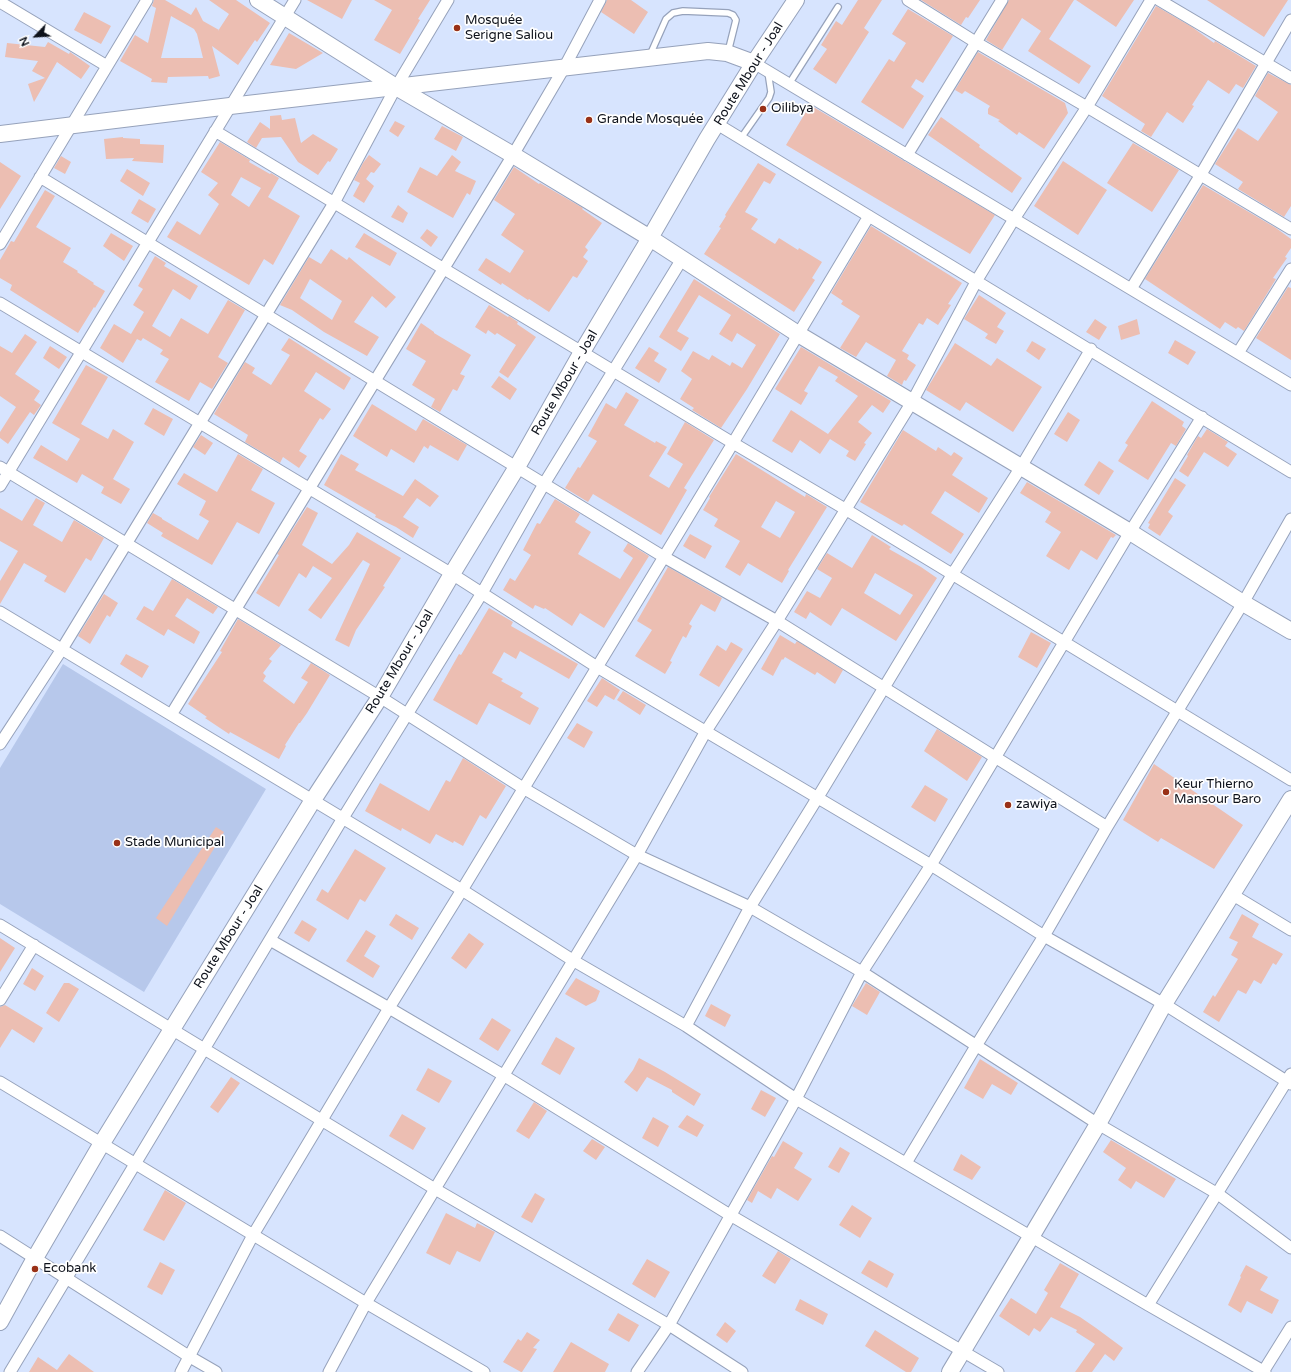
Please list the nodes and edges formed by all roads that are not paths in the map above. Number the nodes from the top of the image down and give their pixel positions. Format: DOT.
graph roads {
  1 [pos="147,0"];
  2 [pos="258,0"];
  3 [pos="295,0"];
  4 [pos="448,0"];
  5 [pos="600,0"];
  6 [pos="796,0"];
  7 [pos="908,0"];
  8 [pos="1002,0"];
  9 [pos="1151,0"];
  10 [pos="1159,0"];
  11 [pos="0,2"];
  12 [pos="838,7"];
  13 [pos="285,16"];
  14 [pos="1291,20"];
  15 [pos="977,43"];
  16 [pos="727,53"];
  17 [pos="649,58"];
  18 [pos="1265,63"];
  19 [pos="107,66"];
  20 [pos="761,67"];
  21 [pos="564,68"];
  22 [pos="1291,78"];
  23 [pos="789,84"];
  24 [pos="396,87"];
  25 [pos="230,106"];
  26 [pos="1087,107"];
  27 [pos="717,124"];
  28 [pos="71,126"];
  29 [pos="215,131"];
  30 [pos="0,134"];
  31 [pos="741,138"];
  32 [pos="513,155"];
  33 [pos="907,155"];
  34 [pos="1200,176"];
  35 [pos="40,177"];
  36 [pos="334,203"];
  37 [pos="869,216"];
  38 [pos="1014,219"];
  39 [pos="1291,229"];
  40 [pos="650,238"];
  41 [pos="147,242"];
  42 [pos="0,244"];
  43 [pos="682,259"];
  44 [pos="444,269"];
  45 [pos="1291,269"];
  46 [pos="977,280"];
  47 [pos="1131,289"];
  48 [pos="0,303"];
  49 [pos="266,315"];
  50 [pos="798,334"];
  51 [pos="1091,349"];
  52 [pos="81,352"];
  53 [pos="582,352"];
  54 [pos="1238,353"];
  55 [pos="613,371"];
  56 [pos="374,381"];
  57 [pos="1291,385"];
  58 [pos="912,402"];
  59 [pos="1202,418"];
  60 [pos="200,423"];
  61 [pos="733,443"];
  62 [pos="1021,467"];
  63 [pos="517,468"];
  64 [pos="4,469"];
  65 [pos="1291,472"];
  66 [pos="544,484"];
  67 [pos="0,486"];
  68 [pos="308,488"];
  69 [pos="845,509"];
  70 [pos="1291,519"];
  71 [pos="1130,532"];
  72 [pos="127,543"];
  73 [pos="664,557"];
  74 [pos="452,574"];
  75 [pos="952,575"];
  76 [pos="482,593"];
  77 [pos="1243,604"];
  78 [pos="235,608"];
  79 [pos="0,612"];
  80 [pos="776,621"];
  81 [pos="1291,631"];
  82 [pos="1064,643"];
  83 [pos="62,649"];
  84 [pos="597,667"];
  85 [pos="884,688"];
  86 [pos="380,697"];
  87 [pos="1177,712"];
  88 [pos="408,714"];
  89 [pos="171,715"];
  90 [pos="706,731"];
  91 [pos="0,744"];
  92 [pos="996,757"];
  93 [pos="1291,780"];
  94 [pos="524,788"];
  95 [pos="818,797"];
  96 [pos="313,800"];
  97 [pos="1291,800"];
  98 [pos="343,818"];
  99 [pos="1108,827"];
  100 [pos="636,855"];
  101 [pos="931,865"];
  102 [pos="462,890"];
  103 [pos="1233,895"];
  104 [pos="750,907"];
  105 [pos="0,924"];
  106 [pos="1291,930"];
  107 [pos="1044,936"];
  108 [pos="270,940"];
  109 [pos="34,945"];
  110 [pos="574,960"];
  111 [pos="862,972"];
  112 [pos="0,1000"];
  113 [pos="1164,1004"];
  114 [pos="389,1008"];
  115 [pos="686,1026"];
  116 [pos="172,1029"];
  117 [pos="976,1046"];
  118 [pos="204,1049"];
  119 [pos="503,1075"];
  120 [pos="1290,1080"];
  121 [pos="0,1082"];
  122 [pos="796,1099"];
  123 [pos="323,1120"];
  124 [pos="1098,1124"];
  125 [pos="102,1143"];
  126 [pos="906,1163"];
  127 [pos="136,1164"];
  128 [pos="435,1189"];
  129 [pos="1218,1194"];
  130 [pos="730,1215"];
  131 [pos="253,1235"];
  132 [pos="0,1236"];
  133 [pos="1032,1237"];
  134 [pos="1291,1248"];
  135 [pos="35,1258"];
  136 [pos="67,1277"];
  137 [pos="366,1303"];
  138 [pos="1148,1305"];
  139 [pos="0,1322"];
  140 [pos="669,1325"];
  141 [pos="1291,1327"];
  142 [pos="963,1351"];
  143 [pos="190,1357"];
  144 [pos="10,1372"];
  145 [pos="182,1372"];
  146 [pos="216,1372"];
  147 [pos="329,1372"];
  148 [pos="484,1372"];
  149 [pos="637,1372"];
  150 [pos="742,1372"];
  151 [pos="950,1372"];
  152 [pos="998,1372"];
  153 [pos="1264,1372"];
  1 -- 19 [label="street"];
  2 -- 13 [label="main road"];
  3 -- 13 [label="street"];
  4 -- 24 [label="street"];
  5 -- 21 [label="street"];
  6 -- 20 [label="main road, Route Mbour - Joal"];
  7 -- 15 [label="street"];
  8 -- 15 [label="street"];
  9 -- 26 [label="street"];
  10 -- 18 [label="street"];
  11 -- 19 [label="street"];
  12 -- 23 [label="lane"];
  13 -- 24 [label="main road"];
  13 -- 25 [label="street"];
  14 -- 18 [label="street"];
  15 -- 26 [label="street"];
  15 -- 33 [label="street"];
  16 -- 17 [label="main road"];
  16 -- 17 [label="lane"];
  16 -- 20 [label="main road"];
  17 -- 21 [label="main road"];
  18 -- 22 [label="street"];
  18 -- 34 [label="street"];
  19 -- 28 [label="street"];
  20 -- 23 [label="street"];
  20 -- 27 [label="main road, Route Mbour - Joal"];
  20 -- 31 [label="lane"];
  21 -- 24 [label="main road"];
  21 -- 32 [label="street"];
  23 -- 33 [label="street"];
  24 -- 25 [label="main road"];
  24 -- 32 [label="main road"];
  24 -- 36 [label="street"];
  25 -- 28 [label="main road"];
  25 -- 29 [label="street"];
  26 -- 34 [label="street"];
  26 -- 38 [label="street"];
  27 -- 31 [label="street"];
  27 -- 40 [label="main road, Route Mbour - Joal"];
  28 -- 30 [label="main road"];
  28 -- 35 [label="street"];
  29 -- 36 [label="street"];
  29 -- 41 [label="street"];
  31 -- 37 [label="street"];
  32 -- 40 [label="main road"];
  32 -- 44 [label="street"];
  33 -- 38 [label="street"];
  34 -- 39 [label="street"];
  34 -- 47 [label="street"];
  35 -- 41 [label="street"];
  35 -- 42 [label="street"];
  36 -- 44 [label="street"];
  36 -- 49 [label="street"];
  37 -- 46 [label="street"];
  37 -- 50 [label="street"];
  38 -- 46 [label="street"];
  38 -- 47 [label="street"];
  40 -- 43 [label="main road"];
  40 -- 53 [label="main road, Route Mbour - Joal"];
  41 -- 49 [label="street"];
  41 -- 52 [label="street"];
  43 -- 50 [label="main road"];
  43 -- 55 [label="street"];
  44 -- 53 [label="street"];
  44 -- 56 [label="street"];
  45 -- 54 [label="street"];
  46 -- 51 [label="street"];
  46 -- 58 [label="street"];
  47 -- 54 [label="street"];
  48 -- 52 [label="street"];
  49 -- 56 [label="street"];
  49 -- 60 [label="street"];
  50 -- 58 [label="main road"];
  50 -- 61 [label="street"];
  51 -- 59 [label="street"];
  51 -- 62 [label="street"];
  52 -- 60 [label="street"];
  52 -- 64 [label="street"];
  53 -- 55 [label="street"];
  53 -- 63 [label="main road, Route Mbour - Joal"];
  54 -- 57 [label="street"];
  55 -- 61 [label="street"];
  55 -- 66 [label="street"];
  56 -- 63 [label="street"];
  56 -- 68 [label="street"];
  58 -- 62 [label="main road"];
  58 -- 69 [label="street"];
  59 -- 65 [label="street"];
  59 -- 71 [label="street"];
  60 -- 68 [label="street"];
  60 -- 72 [label="street"];
  61 -- 69 [label="street"];
  61 -- 73 [label="street"];
  62 -- 71 [label="main road"];
  62 -- 75 [label="street"];
  63 -- 66 [label="street"];
  63 -- 74 [label="main road, Route Mbour - Joal"];
  64 -- 67 [label="street"];
  64 -- 72 [label="street"];
  66 -- 73 [label="street"];
  66 -- 76 [label="street"];
  68 -- 74 [label="street"];
  68 -- 78 [label="street"];
  69 -- 75 [label="street"];
  69 -- 80 [label="street"];
  70 -- 77 [label="street"];
  71 -- 77 [label="main road"];
  71 -- 82 [label="street"];
  72 -- 78 [label="street"];
  72 -- 83 [label="street"];
  73 -- 80 [label="street"];
  73 -- 84 [label="street"];
  74 -- 76 [label="street"];
  74 -- 86 [label="main road, Route Mbour - Joal"];
  75 -- 82 [label="street"];
  75 -- 85 [label="street"];
  76 -- 84 [label="street"];
  76 -- 88 [label="street"];
  77 -- 81 [label="main road"];
  77 -- 87 [label="street"];
  78 -- 86 [label="street"];
  78 -- 89 [label="street"];
  79 -- 83 [label="street"];
  80 -- 85 [label="street"];
  80 -- 90 [label="street"];
  82 -- 87 [label="street"];
  82 -- 92 [label="street"];
  83 -- 89 [label="street"];
  83 -- 91 [label="street"];
  84 -- 90 [label="street"];
  84 -- 94 [label="street"];
  85 -- 92 [label="street"];
  85 -- 95 [label="street"];
  86 -- 88 [label="street"];
  86 -- 96 [label="main road, Route Mbour - Joal"];
  87 -- 93 [label="street"];
  87 -- 99 [label="street"];
  88 -- 94 [label="street"];
  88 -- 98 [label="street"];
  89 -- 96 [label="street"];
  90 -- 95 [label="street"];
  90 -- 100 [label="street"];
  92 -- 99 [label="street"];
  92 -- 101 [label="street"];
  94 -- 100 [label="street"];
  94 -- 102 [label="street"];
  95 -- 101 [label="street"];
  95 -- 104 [label="street"];
  96 -- 98 [label="street"];
  96 -- 116 [label="main road, Route Mbour - Joal"];
  97 -- 103 [label="main road"];
  98 -- 102 [label="street"];
  98 -- 108 [label="street"];
  99 -- 107 [label="street"];
  100 -- 104 [label="street"];
  100 -- 110 [label="street"];
  101 -- 107 [label="street"];
  101 -- 111 [label="street"];
  102 -- 110 [label="street"];
  102 -- 114 [label="street"];
  103 -- 106 [label="street"];
  103 -- 113 [label="main road"];
  104 -- 111 [label="street"];
  104 -- 115 [label="street"];
  105 -- 109 [label="street"];
  107 -- 113 [label="street"];
  107 -- 117 [label="street"];
  108 -- 114 [label="street"];
  108 -- 118 [label="street"];
  109 -- 112 [label="street"];
  109 -- 116 [label="street"];
  110 -- 115 [label="street"];
  110 -- 119 [label="street"];
  111 -- 117 [label="street"];
  111 -- 122 [label="street"];
  113 -- 120 [label="street"];
  113 -- 124 [label="main road"];
  114 -- 119 [label="street"];
  114 -- 123 [label="street"];
  115 -- 122 [label="street"];
  116 -- 118 [label="street"];
  116 -- 125 [label="main road, Route Mbour - Joal"];
  117 -- 124 [label="street"];
  117 -- 126 [label="street"];
  118 -- 123 [label="street"];
  118 -- 127 [label="street"];
  119 -- 128 [label="street"];
  119 -- 130 [label="street"];
  120 -- 129 [label="street"];
  121 -- 125 [label="street"];
  122 -- 126 [label="street"];
  122 -- 130 [label="street"];
  123 -- 128 [label="street"];
  123 -- 131 [label="street"];
  124 -- 129 [label="street"];
  124 -- 133 [label="main road"];
  125 -- 127 [label="street"];
  125 -- 135 [label="main road, Route Mbour - Joal"];
  126 -- 133 [label="street"];
  127 -- 131 [label="street"];
  127 -- 136 [label="street"];
  128 -- 137 [label="street"];
  128 -- 140 [label="street"];
  129 -- 134 [label="street"];
  129 -- 138 [label="street"];
  130 -- 140 [label="street"];
  130 -- 142 [label="street"];
  131 -- 137 [label="street"];
  131 -- 143 [label="street"];
  132 -- 135 [label="street"];
  133 -- 138 [label="street"];
  133 -- 142 [label="main road"];
  135 -- 136 [label="street"];
  135 -- 139 [label="main road, Route Mbour - Joal"];
  136 -- 143 [label="street"];
  136 -- 144 [label="street"];
  137 -- 147 [label="street"];
  137 -- 148 [label="street"];
  138 -- 153 [label="street"];
  140 -- 149 [label="street"];
  140 -- 150 [label="street"];
  141 -- 153 [label="street"];
  142 -- 151 [label="main road"];
  142 -- 152 [label="street"];
  143 -- 145 [label="street"];
  143 -- 146 [label="street"];
}
